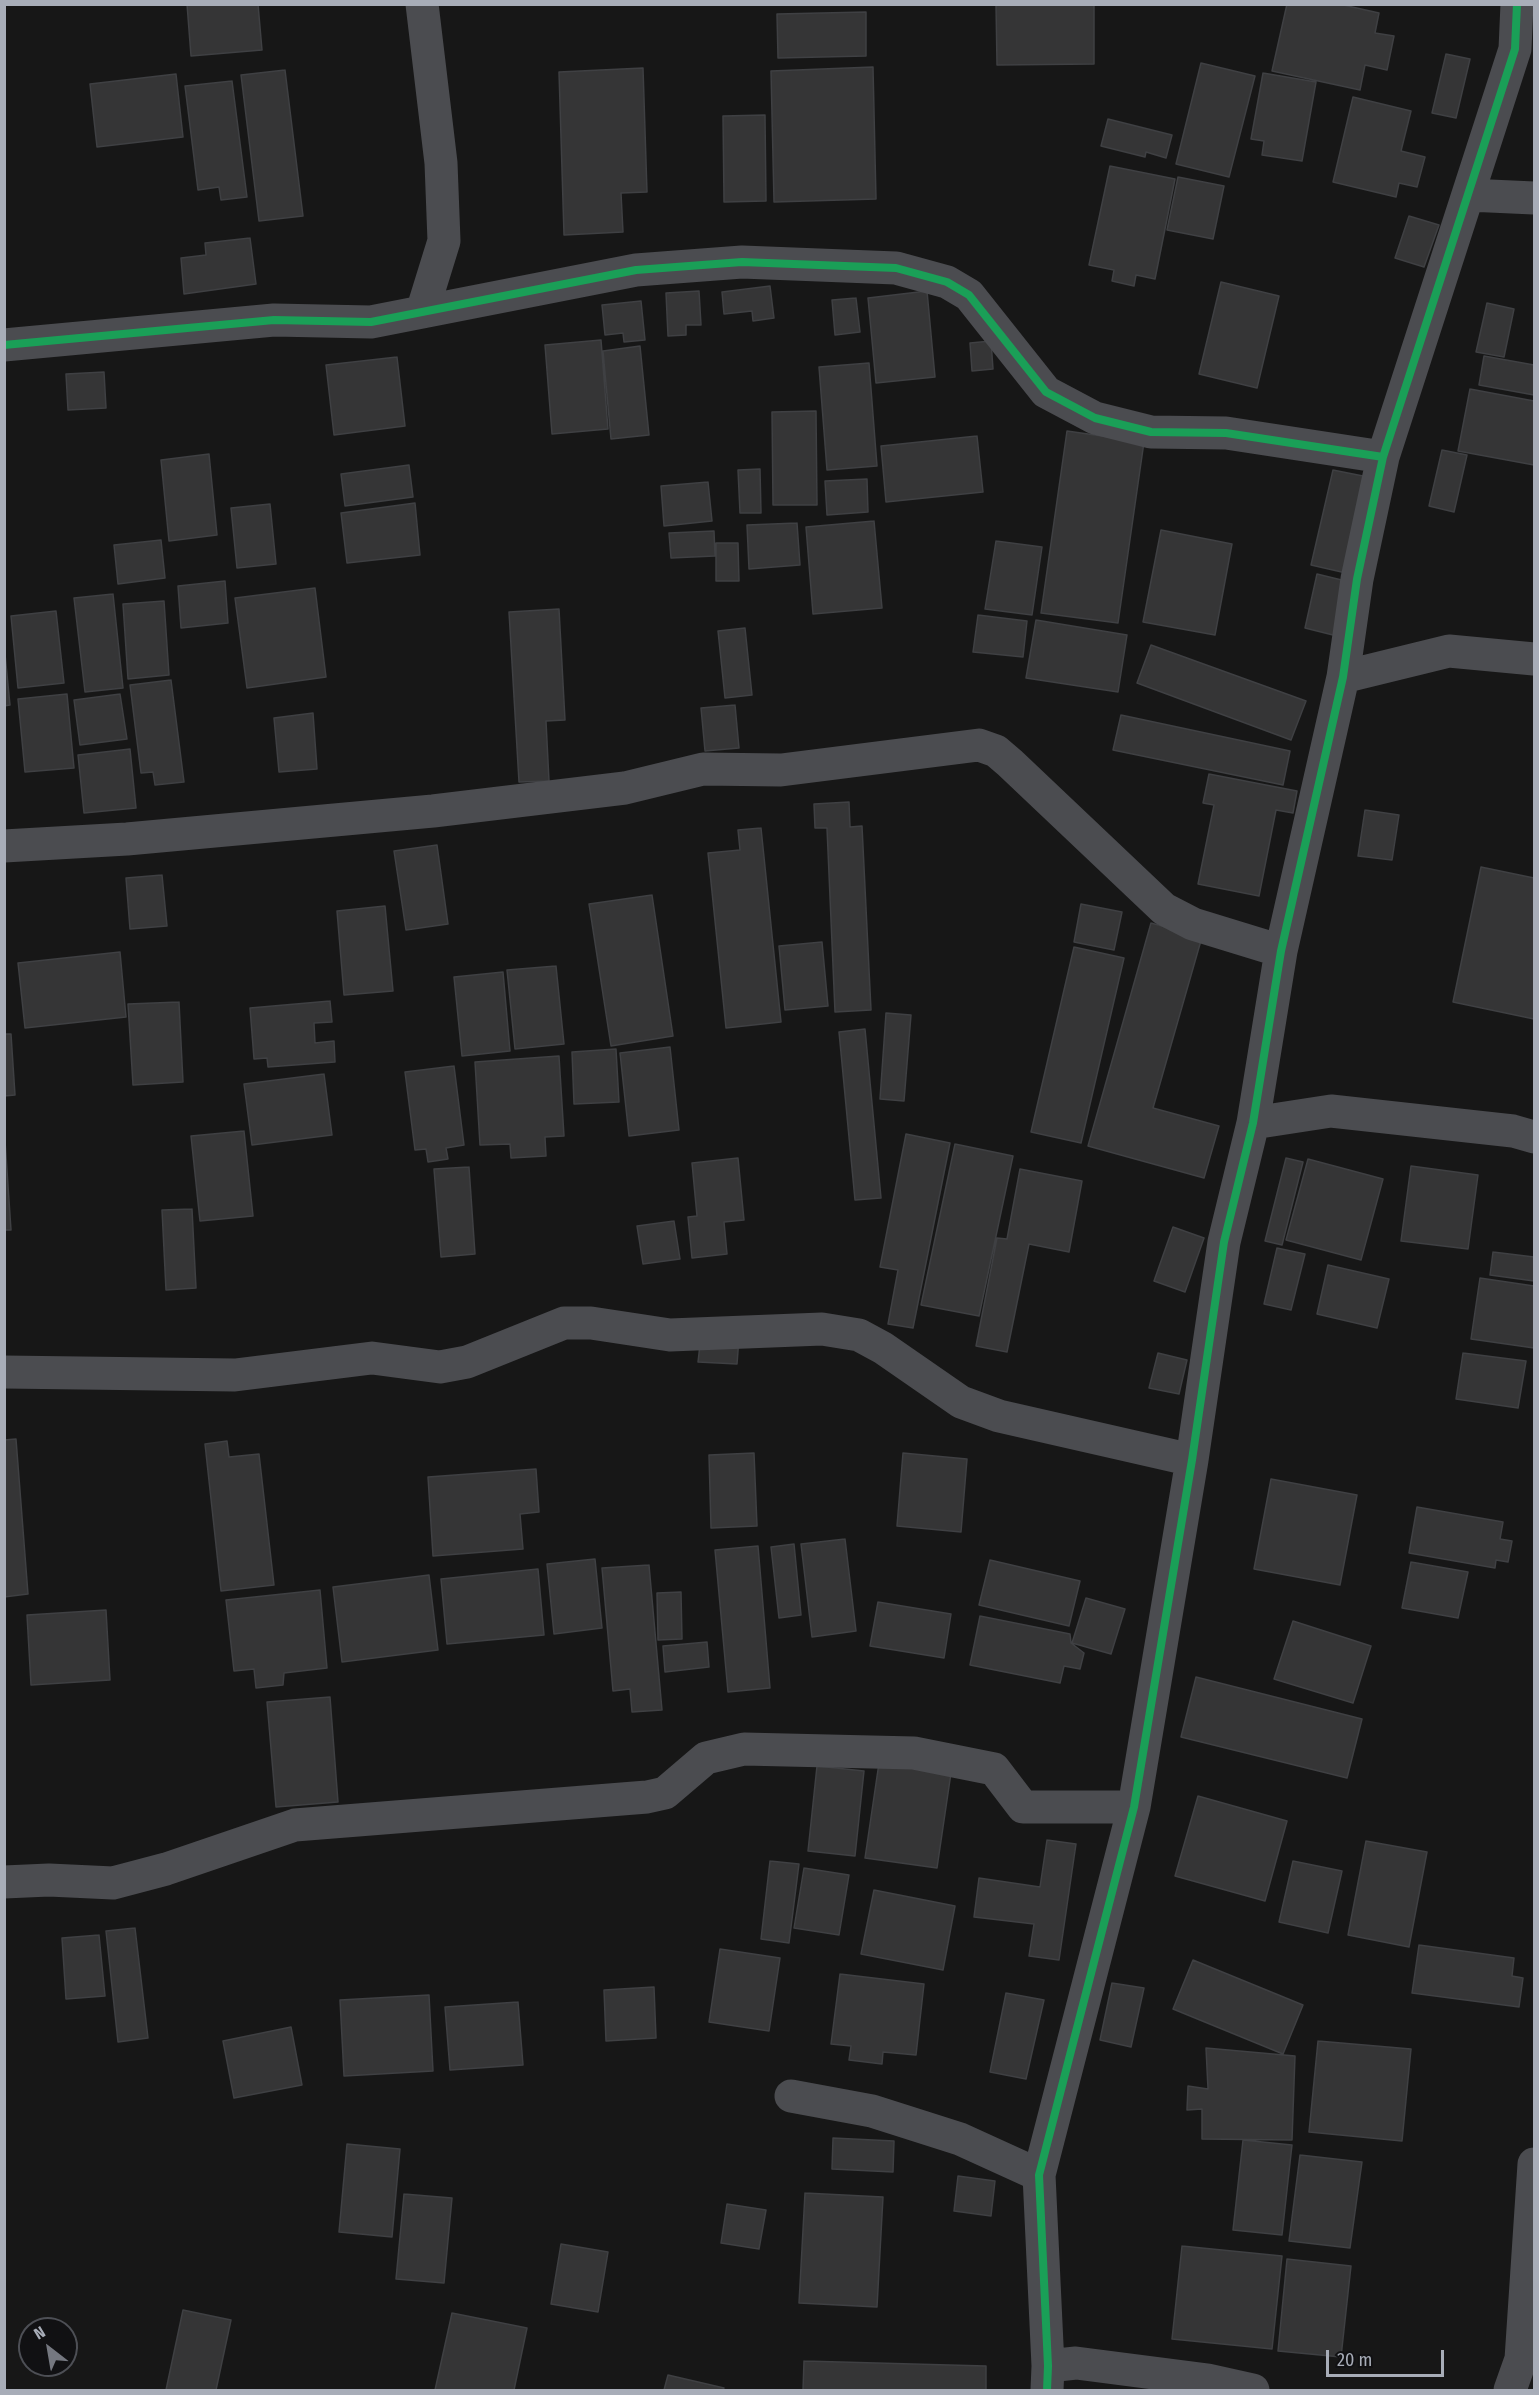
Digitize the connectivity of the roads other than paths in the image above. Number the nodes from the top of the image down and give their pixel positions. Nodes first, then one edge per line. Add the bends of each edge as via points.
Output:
1 (422, 4) edge
2 (1517, 4) edge
3 (1468, 195) junction
4 (1534, 198) edge
5 (422, 312) junction
6 (4, 345) edge
7 (1383, 457) junction
8 (1534, 659) edge
9 (1343, 677) junction
10 (4, 846) edge
11 (1281, 951) junction
12 (1253, 1122) junction
13 (1534, 1137) edge
14 (4, 1372) edge
15 (1192, 1460) junction
16 (1134, 1808) junction
17 (4, 1882) edge
18 (791, 2096) dead end
19 (1534, 2164) edge
20 (1039, 2175) junction
21 (1048, 2378) edge
22 (1253, 2391) edge
23 (1510, 2391) edge

1 - 5 street via 441,163 444,241
2 - 3 street via 1515,49
3 - 4 street
3 - 7 street
5 - 6 street via 371,322 274,320
5 - 7 street via 636,270 742,262 896,268 947,282 969,295 1046,392 1095,418 1151,432 1226,433
7 - 9 street via 1357,579
8 - 9 street via 1449,651
9 - 11 street
10 - 11 street via 127,839 433,811 625,788 703,769 781,770 979,745 996,751 1010,763 1164,909 1194,924
11 - 12 street
12 - 13 street via 1331,1111 1513,1131
12 - 15 street via 1224,1242
14 - 15 street via 235,1375 372,1358 440,1367 467,1362 564,1323 591,1323 670,1335 822,1329 859,1335 970,1406
15 - 16 street
16 - 17 street via 1023,1807 994,1769 914,1753 744,1749 706,1758 665,1793 647,1797 295,1825 113,1883
16 - 20 street
18 - 20 street via 872,2111 949,2136
19 - 23 street via 1521,2359
20 - 21 street
21 - 22 street via 1076,2363 1208,2380

